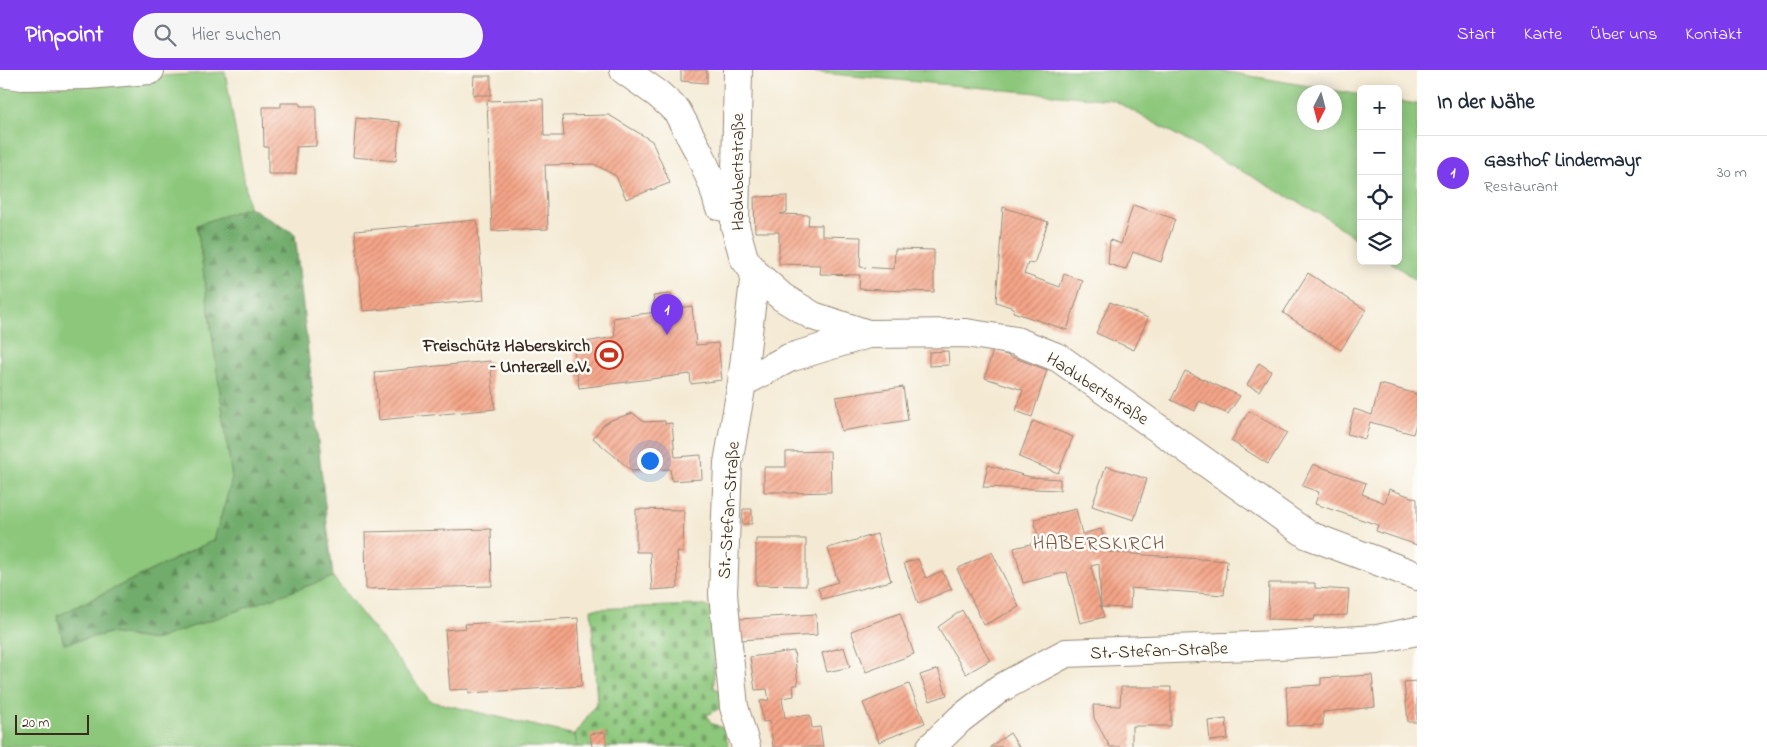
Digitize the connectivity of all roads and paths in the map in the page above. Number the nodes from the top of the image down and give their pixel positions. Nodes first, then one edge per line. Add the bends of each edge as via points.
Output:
1 (150, 70) edge
2 (624, 70) edge
3 (738, 70) edge
4 (0, 74) edge
5 (736, 210) junction
6 (755, 273) junction
7 (868, 334) junction
8 (742, 383) junction
9 (1417, 576) edge
10 (1417, 631) edge
11 (746, 747) edge
12 (931, 747) edge

1 - 4 street via 87,75
2 - 5 street via 677,111 700,154 719,206
3 - 5 street, Hadubertstraße
5 - 6 street, Hadubertstraße via 738,241 744,258
6 - 7 street, Hadubertstraße via 782,298 813,316
6 - 8 street, St.-Stefan-Straße
7 - 8 street via 789,358
7 - 9 street, Hadubertstraße via 966,333 1016,341 1059,358 1308,535
8 - 11 street, St.-Stefan-Straße via 728,463 723,594 734,707
10 - 12 street, St.-Stefan-Straße via 1377,639 1066,653 998,688

